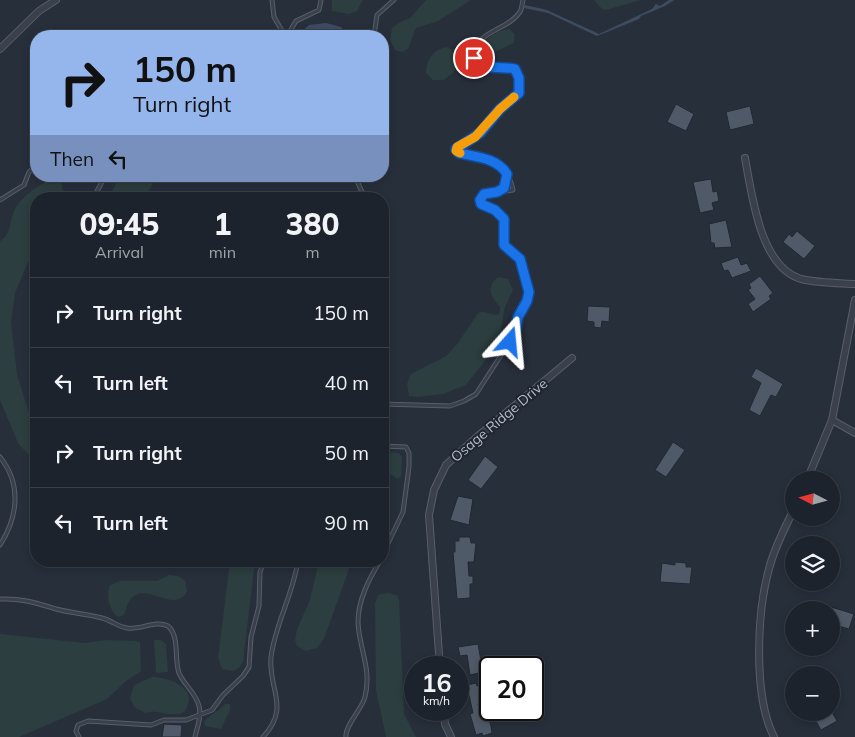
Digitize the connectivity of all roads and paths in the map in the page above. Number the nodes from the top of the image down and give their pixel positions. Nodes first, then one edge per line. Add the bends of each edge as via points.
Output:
1 (56, 0) edge
2 (272, 0) edge
3 (321, 0) edge
4 (394, 0) edge
5 (523, 0) edge
6 (282, 30) edge
7 (290, 30) edge
8 (375, 30) edge
9 (0, 49) edge
10 (745, 158) dead end
11 (30, 171) edge
12 (507, 174) junction
13 (497, 192) junction
14 (0, 200) edge
15 (855, 284) edge
16 (855, 291) edge
17 (855, 300) edge
18 (572, 358) dead end
19 (389, 404) edge
20 (832, 420) junction
21 (855, 433) edge
22 (389, 446) edge
23 (0, 457) edge
24 (811, 471) edge
25 (787, 526) edge
26 (389, 541) edge
27 (0, 546) edge
28 (262, 567) edge
29 (297, 567) edge
30 (377, 567) edge
31 (0, 599) edge
32 (439, 656) edge
33 (200, 716) junction
34 (445, 721) edge
35 (79, 737) edge
36 (195, 737) edge
37 (263, 737) edge
38 (346, 737) edge
39 (451, 737) edge
40 (774, 737) edge

1 - 9 street via 39,11
2 - 6 lane via 276,22
3 - 7 lane via 319,10 296,21
4 - 8 lane via 377,15
5 - 12 lane via 520,11 481,39 474,55 480,64 515,69 519,93 480,133 456,149 459,153 495,162
10 - 15 street via 764,238 776,262 791,275 801,278
11 - 14 lane via 24,185
12 - 13 lane via 506,184
12 - 13 lane via 513,190
13 - 19 lane via 481,196 480,203 504,219 504,245 520,259 529,292 510,342 476,394 464,401 445,406
15 - 16 street
17 - 20 street
18 - 32 street, Osage Ridge Drive via 446,465 434,490 429,515
20 - 21 street
20 - 24 street
22 - 26 lane via 406,447 409,459 403,512
23 - 27 lane via 12,476 15,510
25 - 40 street via 769,566 759,624 762,698
28 - 33 lane via 249,667 212,710
29 - 37 lane via 272,654 278,708 273,724
30 - 38 lane via 370,579 358,623 368,679 363,705 346,731
31 - 33 lane via 32,601 101,618 124,628 168,626 175,636 178,671 197,699
33 - 35 lane via 164,720 151,725 88,722 78,725
33 - 36 lane
34 - 39 street

